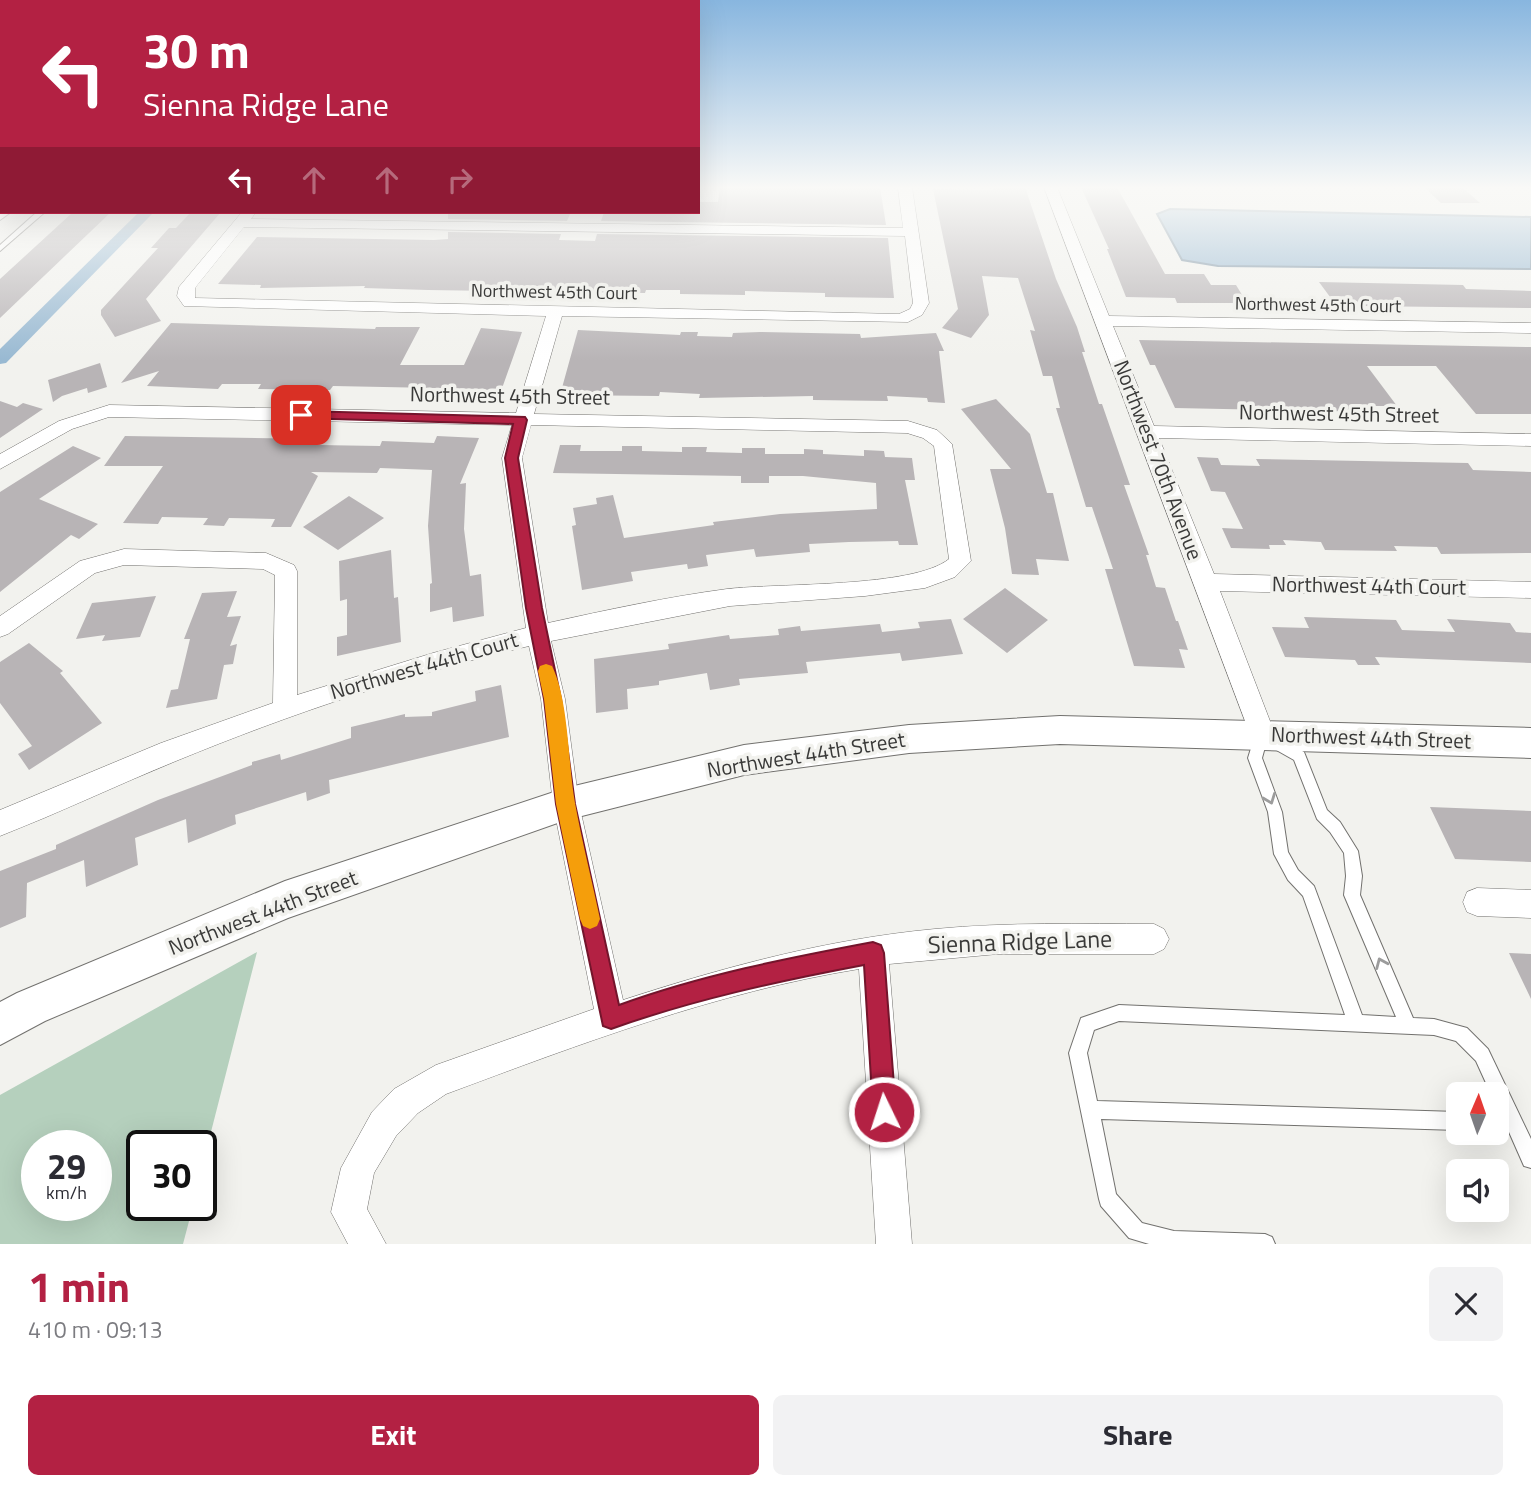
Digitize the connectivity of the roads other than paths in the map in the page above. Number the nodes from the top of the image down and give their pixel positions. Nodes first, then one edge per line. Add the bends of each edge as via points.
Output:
1 (222, 245) edge
2 (914, 245) edge
3 (1074, 245) edge
4 (555, 311) junction
5 (1105, 321) junction
6 (1531, 328) edge
7 (521, 420) junction
8 (1147, 432) junction
9 (1531, 440) edge
10 (0, 463) edge
11 (951, 571) joint
12 (1206, 582) junction
13 (1531, 590) edge
14 (0, 628) edge
15 (538, 634) junction
16 (285, 708) junction
17 (1262, 734) junction
18 (1531, 743) edge
19 (566, 804) junction
20 (0, 823) edge
21 (1477, 902) dead end
22 (1531, 904) edge
23 (1154, 939) dead end
24 (873, 953) junction
25 (611, 1018) junction
26 (0, 1024) edge
27 (1357, 1024) junction
28 (1408, 1026) junction
29 (1491, 1082) edge
30 (1089, 1110) junction
31 (1446, 1121) edge
32 (1509, 1128) edge
33 (1531, 1159) edge
34 (358, 1168) joint
35 (368, 1244) edge
36 (894, 1244) edge
37 (1265, 1244) edge

1 - 4 street, Northwest 45th Court via 187,287 185,296 190,303
2 - 4 street, Northwest 45th Court via 921,303 916,312 902,319
3 - 5 street, Northwest 70th Avenue
4 - 7 street
5 - 6 street, Northwest 45th Court
5 - 8 street, Northwest 70th Avenue
7 - 10 street, Northwest 45th Street via 109,411 55,429
7 - 11 street, Northwest 45th Street via 908,427 930,434 943,444 950,484 960,561
7 - 15 street via 512,458
8 - 9 street, Northwest 45th Street
8 - 12 street, Northwest 70th Avenue
11 - 15 street, Northwest 44th Court via 920,581 703,601
12 - 13 street, Northwest 44th Court
12 - 17 street, Northwest 70th Avenue
14 - 16 street via 88,567 124,557 266,561 286,571
15 - 16 street, Northwest 44th Court
15 - 19 street
16 - 20 street, Northwest 44th Court
17 - 18 street, Northwest 44th Street
17 - 19 street, Northwest 44th Street via 1060,730 909,739 744,760
17 -> 27 lane via 1255,758 1275,812 1281,854 1309,891
28 -> 17 lane via 1352,895 1351,851 1322,814 1299,756
19 - 25 street
19 - 26 street, Northwest 44th Street via 274,904
21 - 22 street
23 - 24 street, Sienna Ridge Lane via 973,939
24 - 25 street, Sienna Ridge Lane via 801,966
24 - 36 street
25 - 34 street, Sienna Ridge Lane via 436,1082 406,1101 384,1124
27 - 28 lane
27 - 30 lane via 1119,1013 1087,1024 1078,1053
28 - 29 lane via 1461,1034 1482,1055
30 - 31 lane
30 - 37 lane via 1108,1199 1136,1231 1174,1241
32 - 33 lane
34 - 35 street via 349,1212

